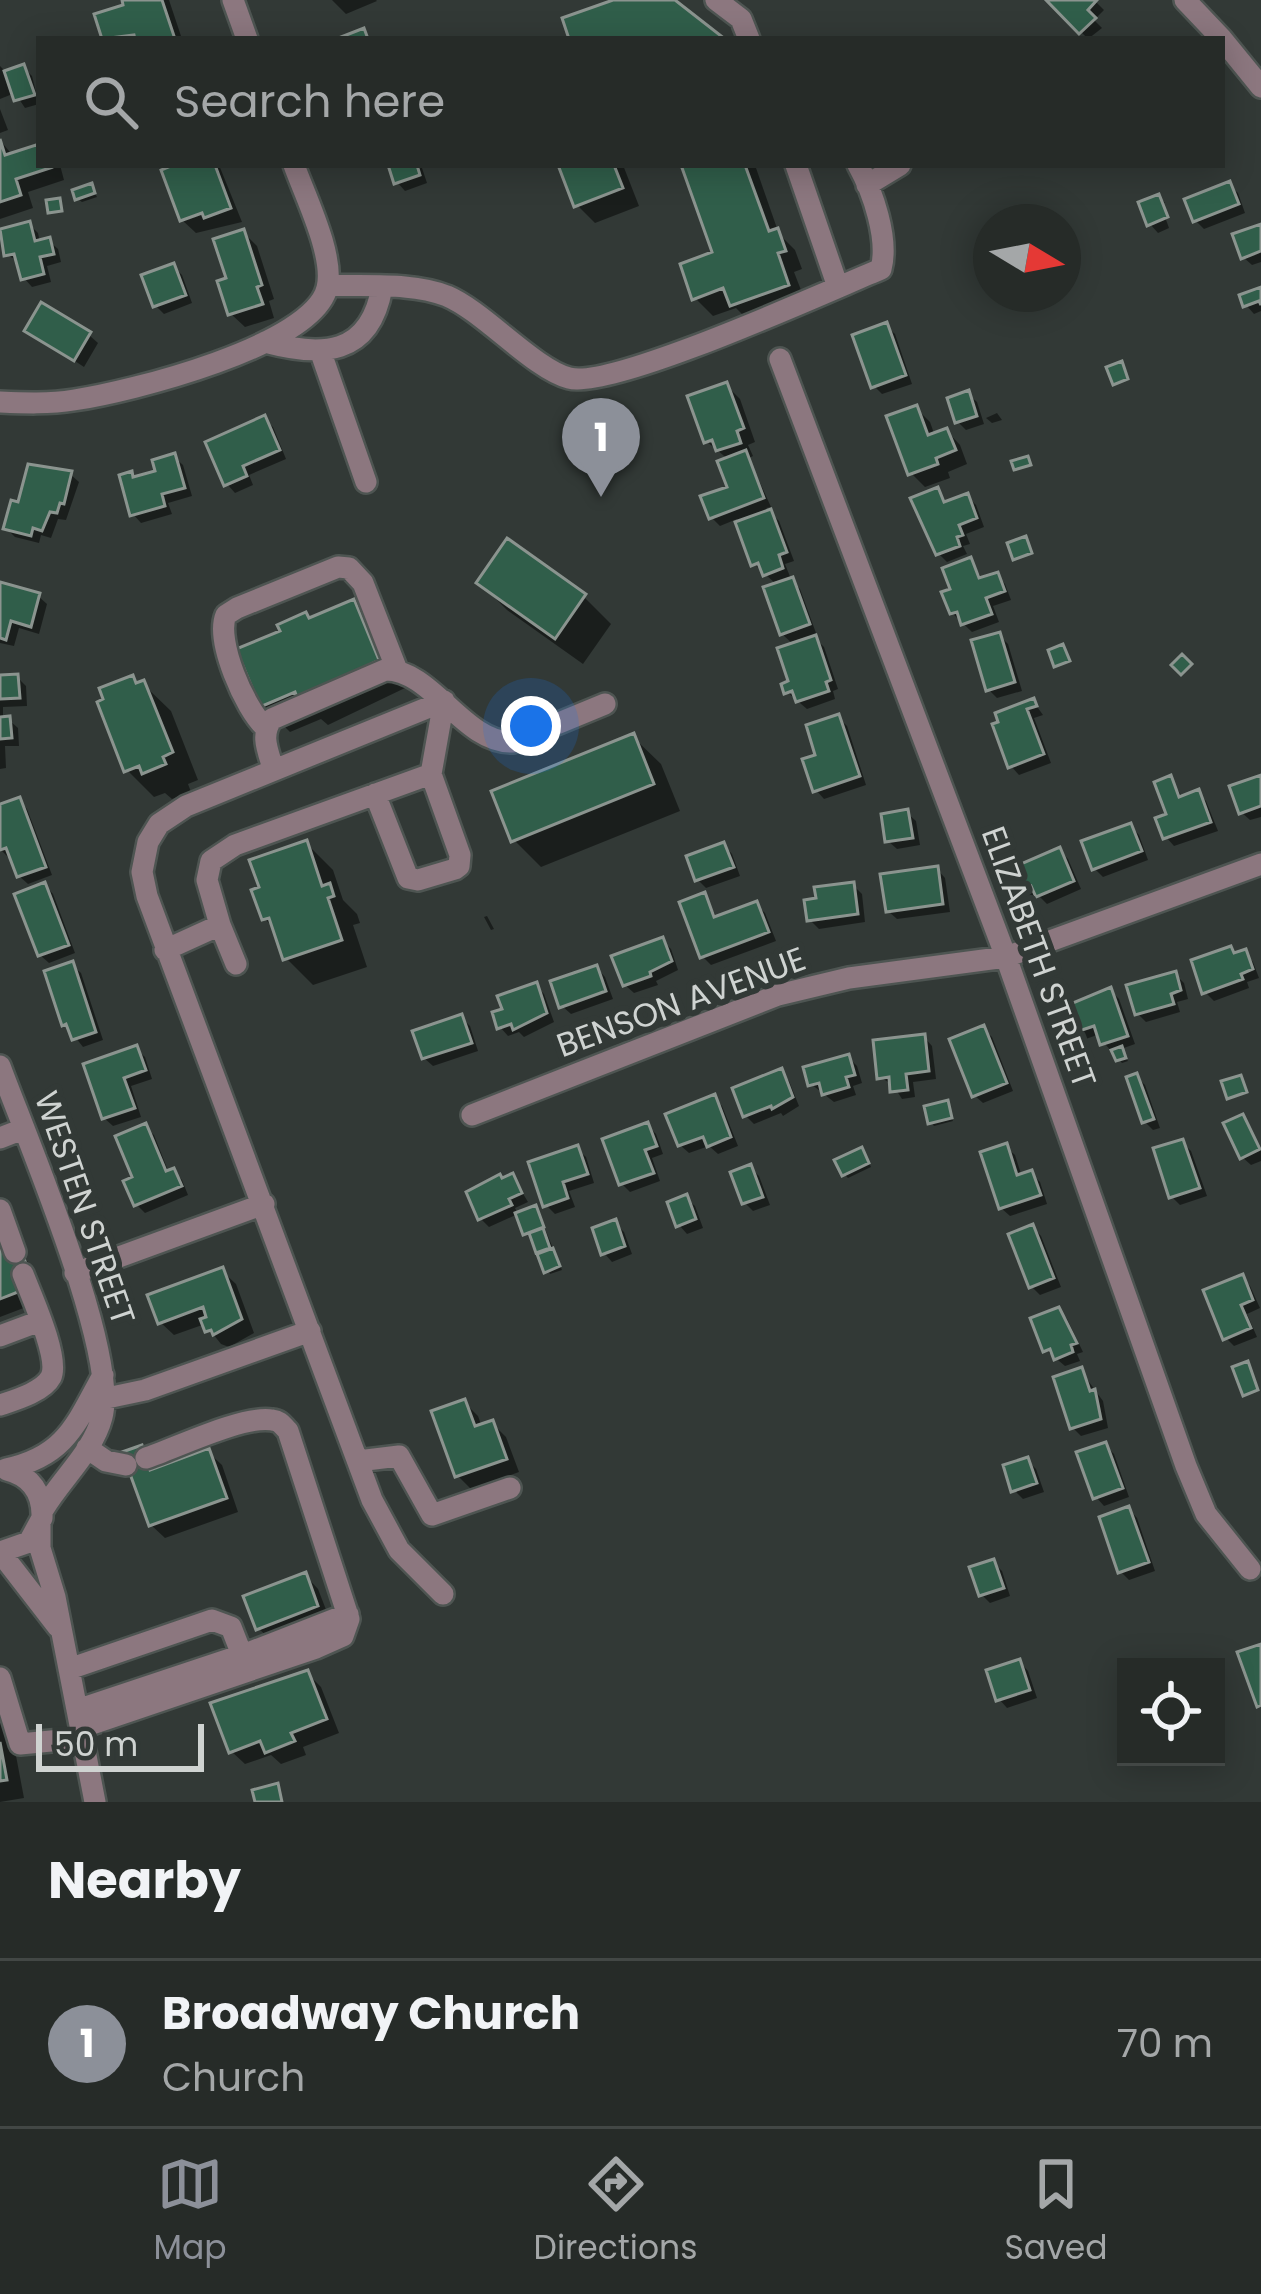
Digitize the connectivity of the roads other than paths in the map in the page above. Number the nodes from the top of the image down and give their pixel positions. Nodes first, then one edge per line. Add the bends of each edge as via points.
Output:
1 (233, 0) edge
2 (1184, 0) edge
3 (726, 3) edge
4 (246, 36) edge
5 (748, 36) edge
6 (1219, 36) edge
7 (1225, 43) edge
8 (1261, 87) edge
9 (294, 168) edge
10 (797, 168) edge
11 (863, 175) edge
12 (328, 285) junction
13 (838, 287) junction
14 (390, 288) junction
15 (265, 342) junction
16 (321, 353) junction
17 (780, 359) dead end
18 (0, 402) edge
19 (366, 482) dead end
20 (397, 670) junction
21 (444, 701) junction
22 (605, 704) dead end
23 (265, 727) junction
24 (273, 768) junction
25 (431, 774) junction
26 (375, 794) junction
27 (1261, 864) edge
28 (220, 926) junction
29 (164, 950) junction
30 (1006, 957) junction
31 (236, 964) dead end
32 (3, 1081) edge
33 (472, 1114) dead end
34 (23, 1129) junction
35 (0, 1138) edge
36 (264, 1204) junction
37 (0, 1210) edge
38 (75, 1273) junction
39 (40, 1321) junction
40 (310, 1331) junction
41 (0, 1336) edge
42 (103, 1374) junction
43 (106, 1398) junction
44 (0, 1405) edge
45 (87, 1448) junction
46 (358, 1462) junction
47 (3, 1470) edge
48 (510, 1488) dead end
49 (42, 1518) junction
50 (0, 1552) edge
51 (1250, 1569) dead end
52 (443, 1594) dead end
53 (348, 1614) junction
54 (62, 1632) junction
55 (242, 1655) junction
56 (69, 1669) junction
57 (0, 1678) edge
58 (80, 1725) junction
59 (94, 1802) edge

1 - 4 street
2 - 6 street
3 - 5 street
7 - 8 street
9 - 12 street
10 - 13 street
11 - 13 street via 884,263
12 - 14 street
12 - 15 street via 307,320
13 - 14 street via 692,347 572,380 448,297
14 - 16 street via 368,326
15 - 16 street
15 - 18 street via 147,385 72,400
16 - 19 street
17 - 30 street, ELIZABETH STREET
20 - 21 street
20 - 23 street
20 - 23 street via 363,583 349,568 237,608 226,615 223,641
21 - 22 street via 499,743
21 - 24 street
21 - 25 street
23 - 24 street
24 - 29 street via 186,806 153,832 142,872
25 - 26 street
25 - 26 street via 460,855 455,868 408,878
26 - 28 street via 221,852 206,870
27 - 30 street, BENSON AVENUE
28 - 29 street
28 - 31 street
29 - 36 street
30 - 33 street, BENSON AVENUE via 778,995
30 - 51 street, ELIZABETH STREET via 1186,1466 1206,1514
32 - 34 street, WESTEN STREET
34 - 35 street
34 - 38 street, WESTEN STREET
36 - 38 street
36 - 40 street
37 - 39 street
38 - 42 street, WESTEN STREET
39 - 41 street
39 - 44 street via 53,1372 47,1383
40 - 43 street
40 - 46 street
42 - 43 street, WESTEN STREET
42 - 47 street, WESTEN STREET via 68,1437 29,1465
43 - 45 street, WESTEN STREET
45 - 49 street, WESTEN STREET
45 - 53 street via 106,1461 136,1462 242,1424 281,1424
46 - 48 street via 400,1456 432,1515
46 - 52 street via 399,1550
47 - 49 street via 36,1487
49 - 50 street via 20,1548
49 - 54 street via 40,1548
50 - 54 street
53 - 55 street
53 - 58 street via 343,1636 316,1648
54 - 56 street
55 - 56 street via 231,1627 212,1620
55 - 58 street
56 - 58 street
57 - 58 street via 20,1744
58 - 59 street

